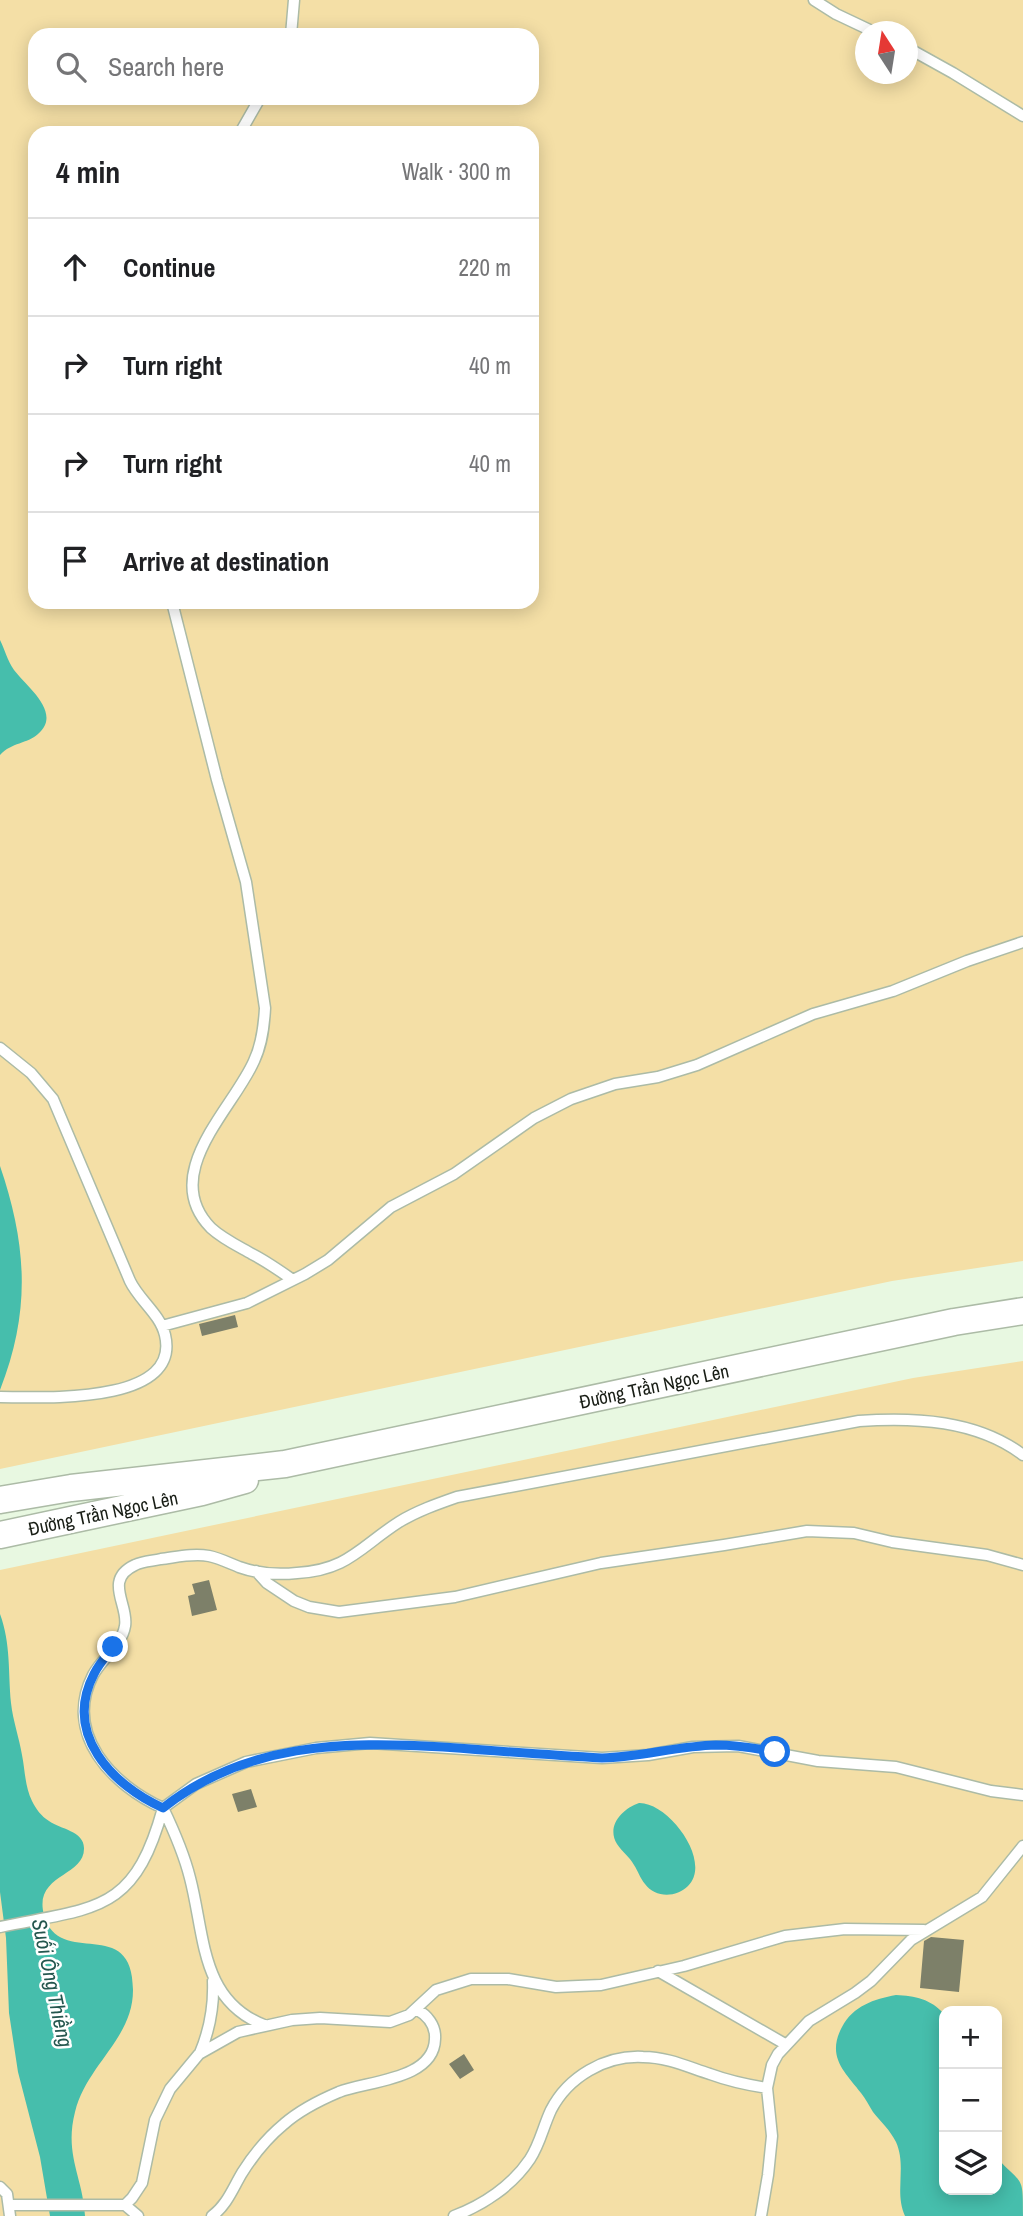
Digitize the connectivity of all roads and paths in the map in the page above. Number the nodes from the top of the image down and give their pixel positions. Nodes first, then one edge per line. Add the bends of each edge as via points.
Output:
1 (294, 0) edge
2 (814, 0) edge
3 (855, 23) edge
4 (292, 28) edge
5 (918, 54) edge
6 (256, 105) edge
7 (1023, 116) edge
8 (244, 126) edge
9 (174, 609) edge
10 (1023, 942) edge
11 (0, 1048) edge
12 (293, 1280) junction
13 (1023, 1311) edge
14 (162, 1325) junction
15 (4, 1397) edge
16 (1023, 1455) edge
17 (285, 1464) junction
18 (0, 1500) edge
19 (0, 1535) edge
20 (1023, 1565) edge
21 (256, 1571) junction
22 (1023, 1795) edge
23 (163, 1808) junction
24 (1023, 1846) edge
25 (0, 1927) edge
26 (925, 1930) junction
27 (658, 1971) junction
28 (214, 1981) junction
29 (416, 2009) junction
30 (265, 2025) junction
31 (785, 2044) junction
32 (199, 2054) junction
33 (767, 2088) junction
34 (0, 2187) edge
35 (125, 2205) junction
36 (10, 2211) edge
37 (138, 2216) edge
38 (212, 2216) edge
39 (454, 2216) edge
40 (761, 2216) edge

1 - 4 lane
2 - 3 lane
5 - 7 lane
6 - 8 lane
9 - 12 lane via 246,882 265,1008 255,1059 198,1157 194,1194 199,1212 215,1231
10 - 12 lane via 893,991 813,1014 697,1065 571,1099 534,1118 454,1174 400,1202 328,1260
11 - 14 lane via 31,1073 52,1099 135,1292
12 - 14 lane via 247,1303
13 - 17 street, Đường Trần Ngọc Lên
14 - 15 lane via 164,1357 156,1370 139,1382 91,1394
16 - 21 lane via 985,1434 939,1423 859,1422 457,1497 416,1513 340,1563 293,1574
17 - 18 street, Đường Trần Ngọc Lên
17 - 19 street, Đường Trần Ngọc Lên via 202,1492
20 - 21 lane via 855,1533 807,1531 601,1563 455,1597 339,1612 294,1601
21 - 23 lane via 209,1556 186,1555 138,1564 120,1582 125,1626 88,1688 86,1727 96,1751 118,1780
22 - 23 lane via 897,1767 818,1761 738,1746 694,1746 602,1758 370,1743 316,1748 239,1765 196,1784
23 - 25 lane via 142,1867 123,1889 89,1909
23 - 28 lane via 187,1868
24 - 26 lane via 982,1897
26 - 27 lane via 816,1931
26 - 31 lane via 871,1981 809,2021
27 - 29 lane via 580,1987 471,1979 436,1990
27 - 31 lane
28 - 30 lane via 244,2015
28 - 32 lane via 210,2025
29 - 30 lane via 390,2022 320,2018
29 - 38 lane via 431,2022 435,2037 425,2061 406,2074 323,2099 285,2122 254,2154 224,2205
30 - 32 lane via 224,2038
31 - 33 lane via 772,2065
32 - 35 lane via 162,2101 142,2183
33 - 39 lane via 656,2057 608,2062 580,2076 560,2095 536,2149 515,2177 483,2203
33 - 40 lane via 772,2136
34 - 36 lane via 7,2194
35 - 36 lane via 43,2205
35 - 37 lane

